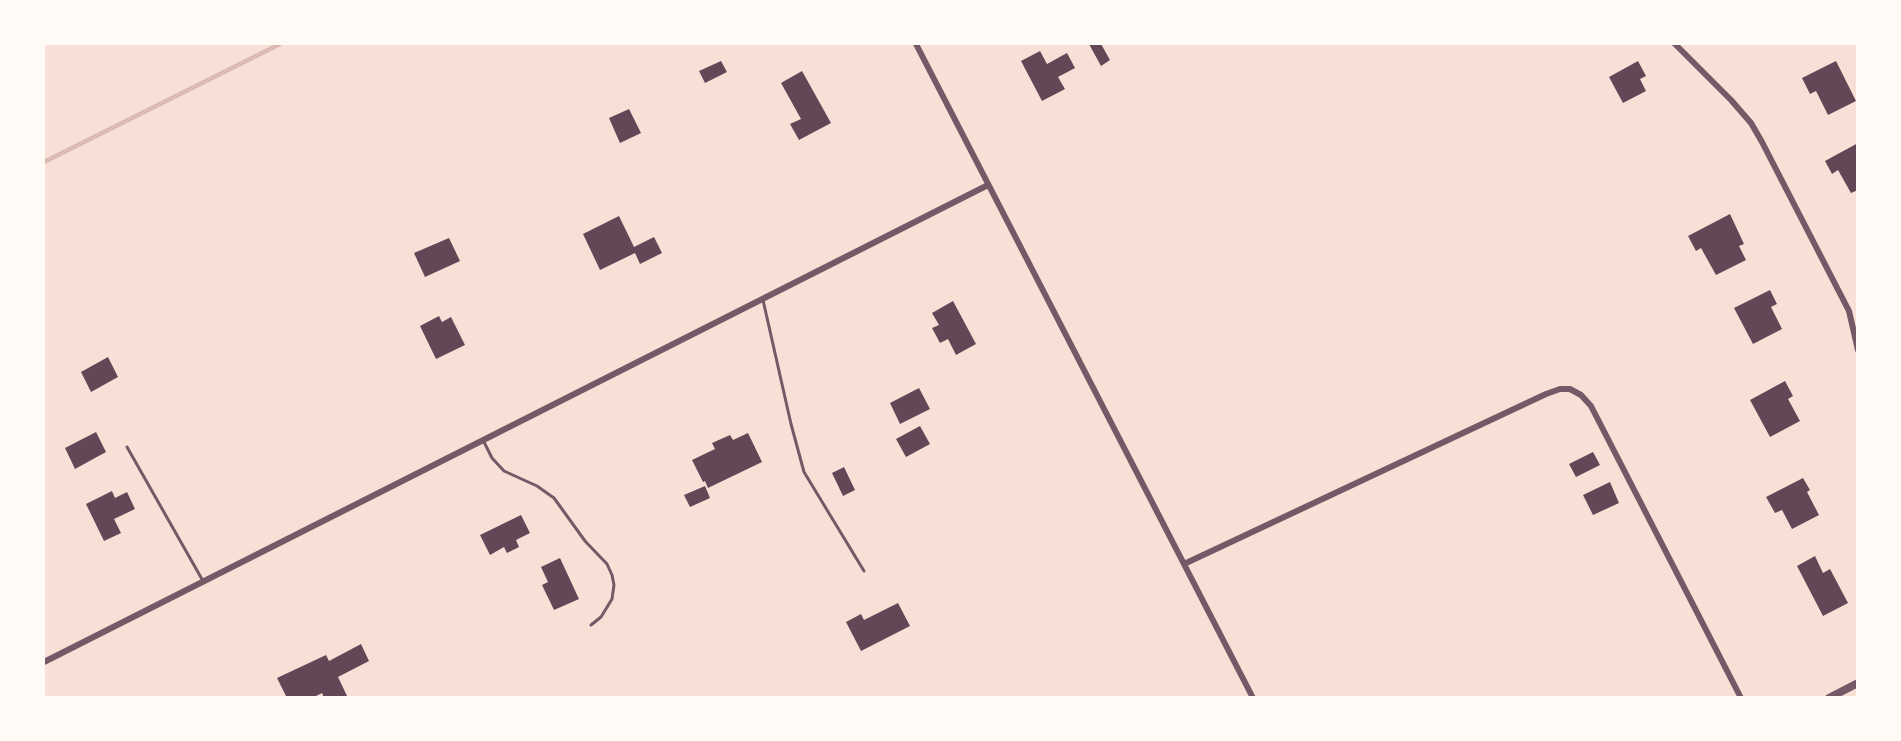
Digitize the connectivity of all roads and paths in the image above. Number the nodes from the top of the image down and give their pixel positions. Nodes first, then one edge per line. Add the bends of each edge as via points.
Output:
1 (916, 44) edge
2 (1675, 44) edge
3 (988, 184) junction
4 (763, 298) junction
5 (1857, 350) edge
6 (483, 440) junction
7 (127, 447) dead end
8 (1184, 564) junction
9 (864, 571) dead end
10 (203, 581) junction
11 (591, 625) dead end
12 (44, 662) edge
13 (1857, 683) edge
14 (1253, 698) edge
15 (1741, 698) edge
16 (1829, 698) edge

1 - 3 street
2 - 5 street via 1751,123 1850,311
3 - 4 street
3 - 8 street
4 - 6 street
4 - 9 lane via 804,472
6 - 10 street
6 - 11 lane via 504,471 554,498 607,564 614,585 612,599
7 - 10 lane
8 - 14 street
8 - 15 street via 1546,394 1570,389 1591,406
10 - 12 street
13 - 16 street

